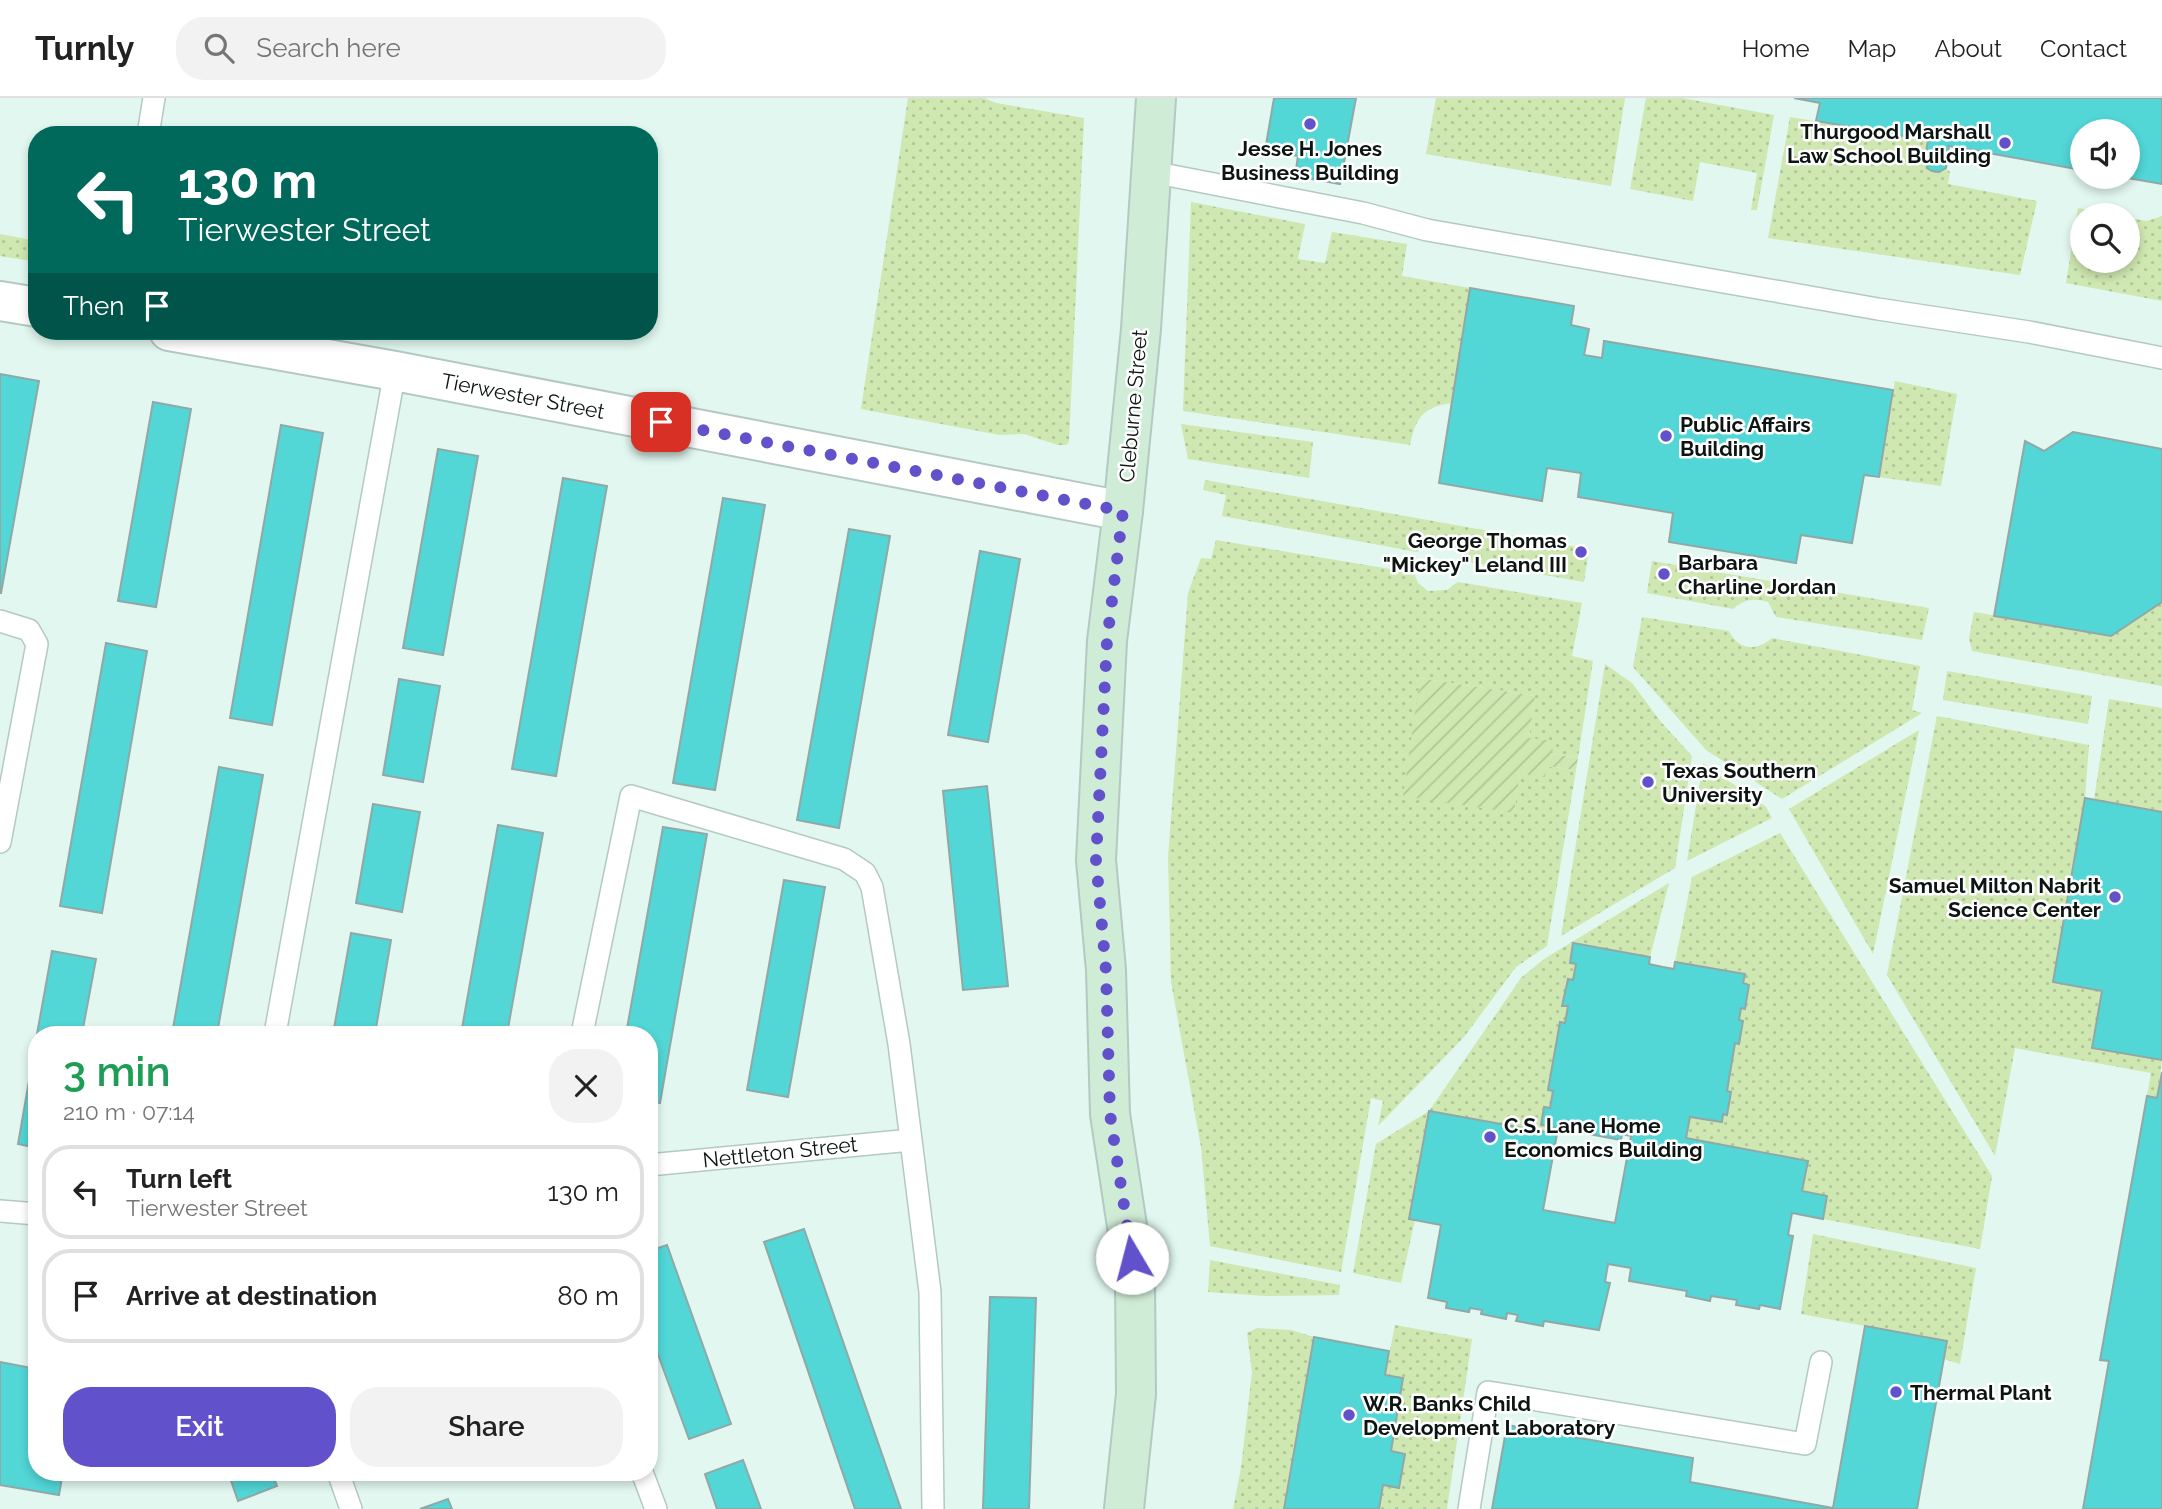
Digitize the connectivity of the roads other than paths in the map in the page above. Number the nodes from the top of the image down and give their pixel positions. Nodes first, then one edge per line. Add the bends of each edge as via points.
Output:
1 (154, 98) edge
2 (1156, 98) edge
3 (149, 126) edge
4 (1152, 172) junction
5 (0, 301) edge
6 (28, 306) edge
7 (220, 340) edge
8 (2162, 358) edge
9 (395, 371) junction
10 (1123, 511) junction
11 (0, 621) edge
12 (0, 842) edge
13 (276, 1026) edge
14 (584, 1026) edge
15 (911, 1139) junction
16 (658, 1164) edge
17 (0, 1211) edge
18 (28, 1213) edge
19 (1821, 1362) dead end
20 (341, 1481) edge
21 (645, 1481) edge
22 (351, 1509) edge
23 (656, 1509) edge
24 (933, 1509) edge
25 (1124, 1509) edge
26 (1469, 1509) edge

1 - 3 lane
2 - 4 main road, Cleburne Street
4 - 8 lane via 1427,229
4 - 10 main road, Cleburne Street
5 - 6 street
7 - 9 street, Tierwester Street
9 - 10 street, Tierwester Street
9 - 13 lane
10 - 25 main road, Cleburne Street via 1107,641 1096,860 1106,971 1110,1114 1135,1279 1136,1394
11 - 12 lane via 29,630 37,644
14 - 15 lane via 631,796 844,859 865,873 872,887
15 - 16 lane, Nettleton Street
15 - 24 lane via 930,1292
17 - 18 lane
19 - 26 lane via 1805,1444 1489,1392
20 - 22 lane
21 - 23 lane

